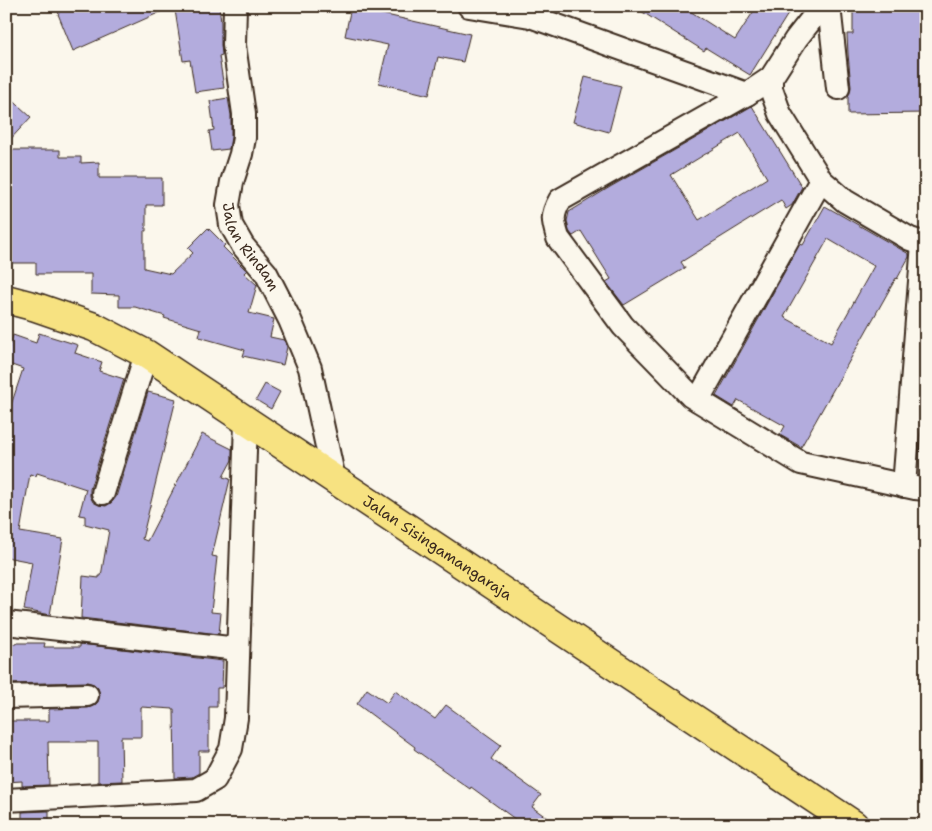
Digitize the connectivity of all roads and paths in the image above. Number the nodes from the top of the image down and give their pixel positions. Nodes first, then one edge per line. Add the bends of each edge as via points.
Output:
1 (235, 6) edge
2 (469, 6) edge
3 (822, 6) edge
4 (829, 6) edge
5 (771, 78) junction
6 (838, 88) dead end
7 (747, 94) junction
8 (821, 180) junction
9 (924, 244) edge
10 (6, 299) edge
11 (146, 354) junction
12 (698, 400) junction
13 (246, 421) junction
14 (334, 480) junction
15 (904, 486) junction
16 (926, 489) edge
17 (103, 493) dead end
18 (6, 623) edge
19 (238, 649) junction
20 (87, 695) dead end
21 (6, 697) edge
22 (6, 800) edge
23 (854, 825) edge

1 - 14 street, Jalan Rindam via 234,45 244,114 244,138 228,205 231,225 243,246 266,273 304,352
2 - 7 street via 530,16
3 - 5 street
4 - 6 street
5 - 7 street
5 - 8 street via 771,89 780,114
7 - 12 street via 560,200 554,211 553,223 558,238 623,326 690,396
8 - 9 street via 845,201
8 - 12 street
9 - 15 street
10 - 11 highway, Jalan Sisingamangaraja via 94,327
11 - 13 highway, Jalan Sisingamangaraja
11 - 17 street
12 - 15 street via 801,463
13 - 14 highway, Jalan Sisingamangaraja
13 - 19 street
14 - 23 highway, Jalan Sisingamangaraja
15 - 16 street
18 - 19 street
19 - 22 street via 236,718 231,749 215,779 196,790
20 - 21 street

